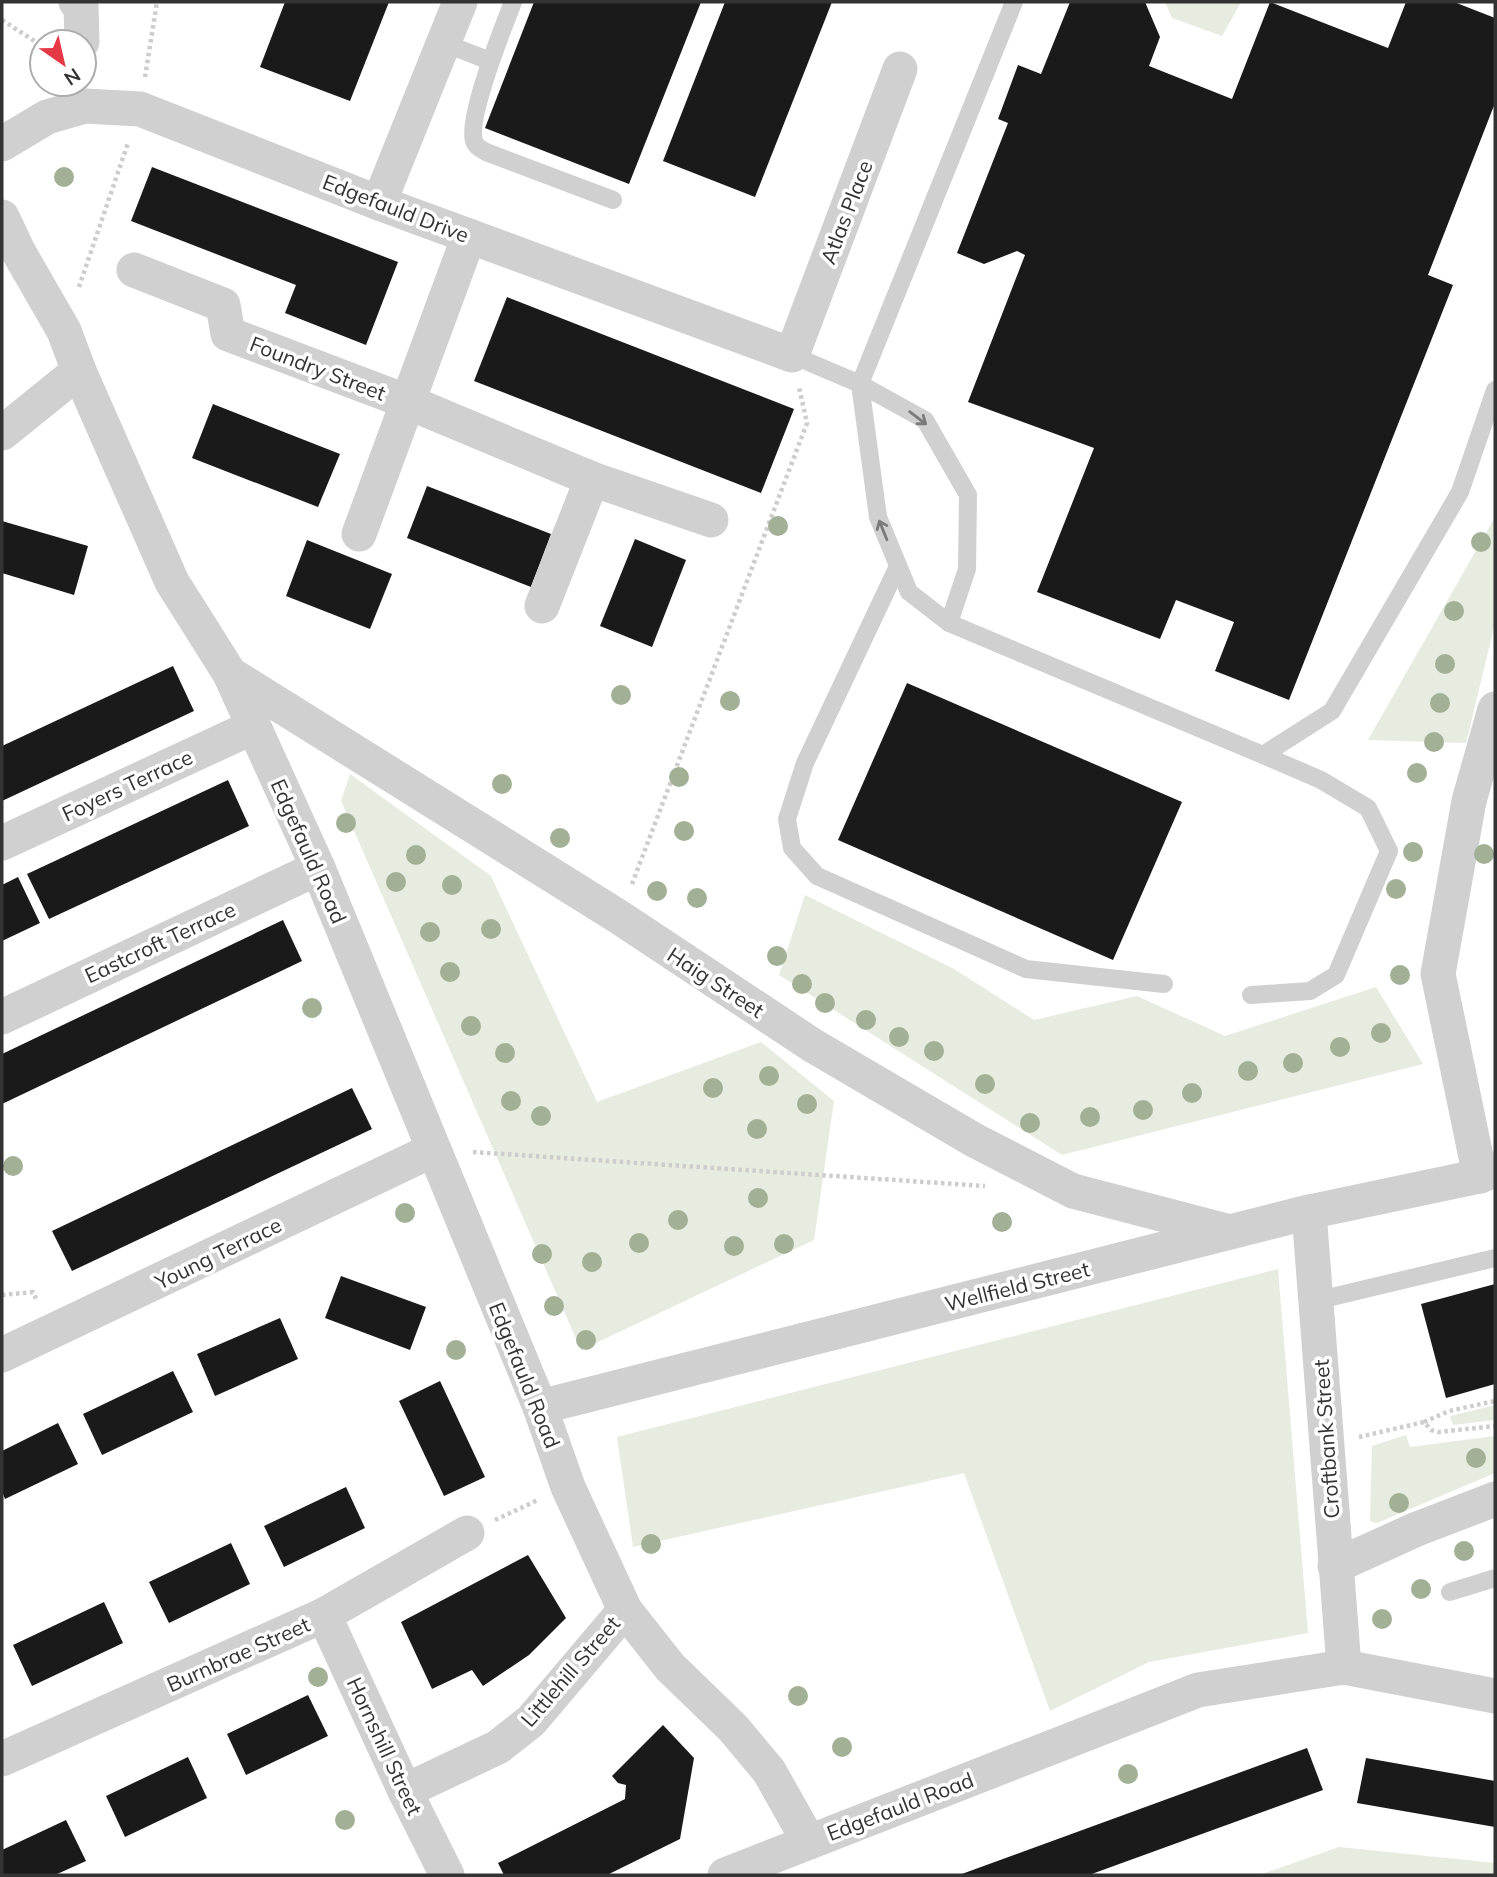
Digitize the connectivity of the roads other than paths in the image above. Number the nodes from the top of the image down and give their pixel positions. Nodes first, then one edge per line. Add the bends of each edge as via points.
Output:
1 (76, 2) edge
2 (460, 2) edge
3 (513, 2) edge
4 (1014, 2) edge
5 (82, 28) edge
6 (443, 43) junction
7 (490, 61) junction
8 (901, 69) dead end
9 (98, 97) edge
10 (77, 98) edge
11 (2, 144) edge
12 (612, 200) dead end
13 (379, 203) junction
14 (2, 217) edge
15 (470, 236) junction
16 (134, 270) dead end
17 (792, 355) junction
18 (79, 372) junction
19 (860, 384) junction
20 (1495, 390) edge
21 (408, 402) junction
22 (2, 433) edge
23 (592, 479) junction
24 (712, 520) dead end
25 (359, 534) dead end
26 (898, 566) junction
27 (542, 606) dead end
28 (949, 623) junction
29 (230, 674) junction
30 (1495, 709) edge
31 (253, 727) junction
32 (1264, 755) junction
33 (2, 843) edge
34 (318, 868) junction
35 (1164, 984) dead end
36 (1251, 996) dead end
37 (2, 1017) edge
38 (433, 1150) junction
39 (1488, 1173) edge
40 (1309, 1212) junction
41 (1230, 1232) junction
42 (1495, 1258) edge
43 (1315, 1301) junction
44 (2, 1355) edge
45 (540, 1407) junction
46 (1495, 1499) edge
47 (467, 1533) road end
48 (1335, 1566) junction
49 (1495, 1578) edge
50 (1450, 1592) dead end
51 (625, 1610) junction
52 (324, 1615) junction
53 (1344, 1667) junction
54 (1495, 1696) edge
55 (2, 1759) edge
56 (405, 1791) junction
57 (809, 1842) junction
58 (447, 1875) edge
59 (725, 1875) edge

1 - 5 street via 81,5
2 - 6 street
3 - 7 lane
4 - 19 lane
6 - 7 lane
6 - 13 street
7 - 12 lane via 476,113 476,146
8 - 17 street, Atlas Place
9 - 13 street, Edgefauld Drive
10 - 11 street, Edgefauld Drive
13 - 15 street, Edgefauld Drive
14 - 18 street, Edgefauld Road via 64,331
15 - 17 street, Edgefauld Drive
15 - 21 street, Foundry Street
16 - 21 street, Foundry Street via 223,304 228,334
17 - 19 lane
18 - 22 street
18 - 29 street, Edgefauld Road via 172,582
26 -> 19 lane via 878,517
19 -> 28 lane via 925,420 968,495 967,569
20 - 32 lane via 1460,492 1332,711
21 - 23 street, Foundry Street
21 - 25 street, Foundry Street
23 - 24 street, Foundry Street
23 - 27 street
26 - 28 lane via 909,592
26 - 35 lane via 805,763 787,819 792,848 817,876 1026,969
28 - 32 lane
29 - 31 street, Edgefauld Road
29 - 41 street, Haig Street via 619,917 812,1045 974,1140 1073,1191
30 - 39 street via 1469,801 1438,974
31 - 33 street, Foyers Terrace
31 - 34 street, Edgefauld Road
32 - 36 lane via 1321,780 1368,808 1389,851 1336,975 1310,991
34 - 37 street, Eastcroft Terrace
34 - 38 street, Edgefauld Road
38 - 44 street, Young Terrace
38 - 45 street, Edgefauld Road
39 - 40 street, Wellfield Street
40 - 41 street, Wellfield Street
40 - 43 street, Croftbank Street
41 - 45 street, Wellfield Street
42 - 43 lane
43 - 48 street, Croftbank Street
45 - 51 street, Edgefauld Road via 568,1487
46 - 48 street
47 - 52 street, Burnbrae Street
48 - 53 street, Croftbank Street
49 - 50 lane
51 - 56 street, Littlehill Street via 531,1721 498,1747
51 - 57 street, Edgefauld Road via 670,1667 733,1728 769,1772
52 - 55 street, Burnbrae Street
52 - 56 street, Hornshill Street
53 - 54 street, Edgefauld Road
53 - 57 street, Edgefauld Road via 1198,1690
56 - 58 street, Hornshill Street
57 - 59 street

